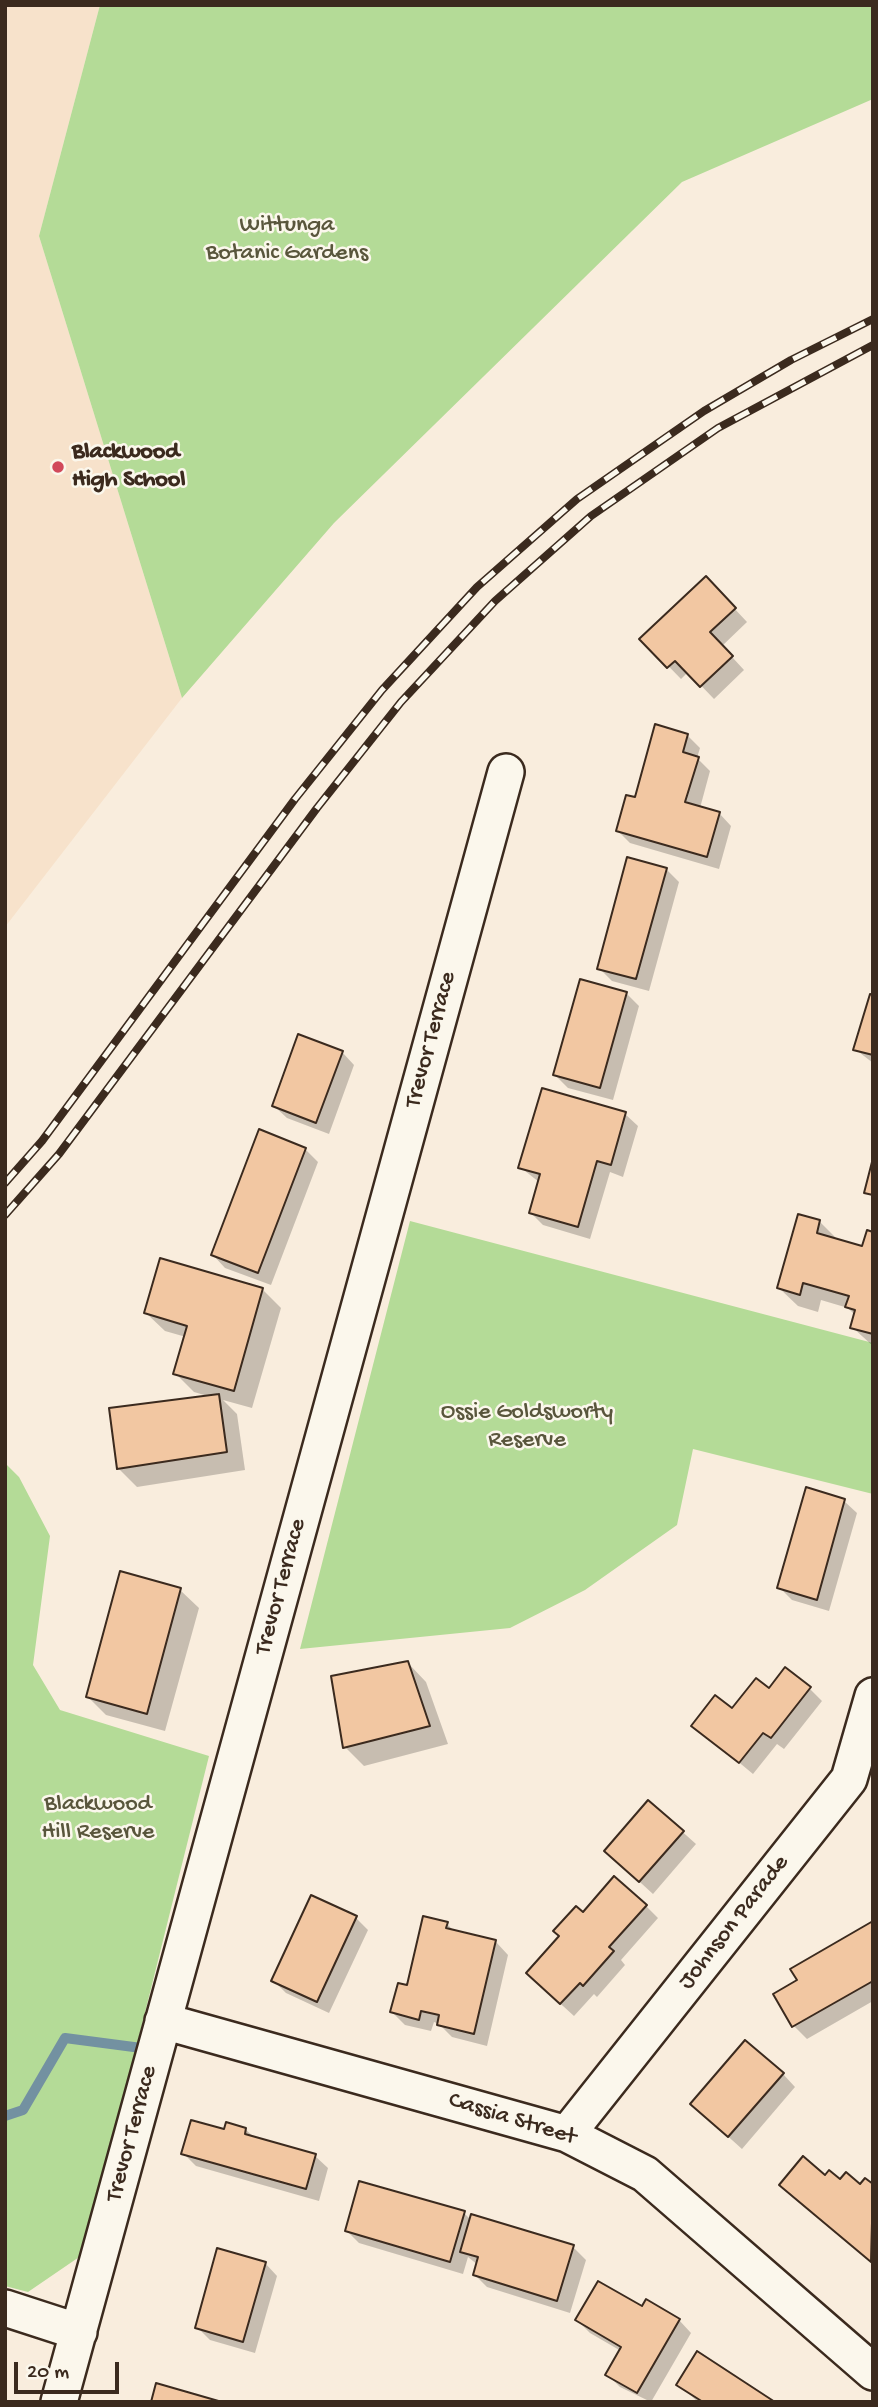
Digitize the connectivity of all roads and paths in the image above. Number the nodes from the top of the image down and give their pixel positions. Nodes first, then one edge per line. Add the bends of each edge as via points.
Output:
1 (506, 772) dead end
2 (873, 1696) edge
3 (861, 1789) edge
4 (163, 2021) junction
5 (567, 2134) junction
6 (5, 2308) edge
7 (79, 2332) junction
8 (873, 2372) edge
9 (60, 2402) edge

1 - 4 street, Trevor Terrace
2 - 3 street, Johnson Parade
3 - 5 street, Johnson Parade
4 - 5 street, Cassia Street
4 - 7 street, Trevor Terrace
5 - 8 street, Cassia Street via 645,2174
6 - 7 street
7 - 9 street, Trevor Terrace

